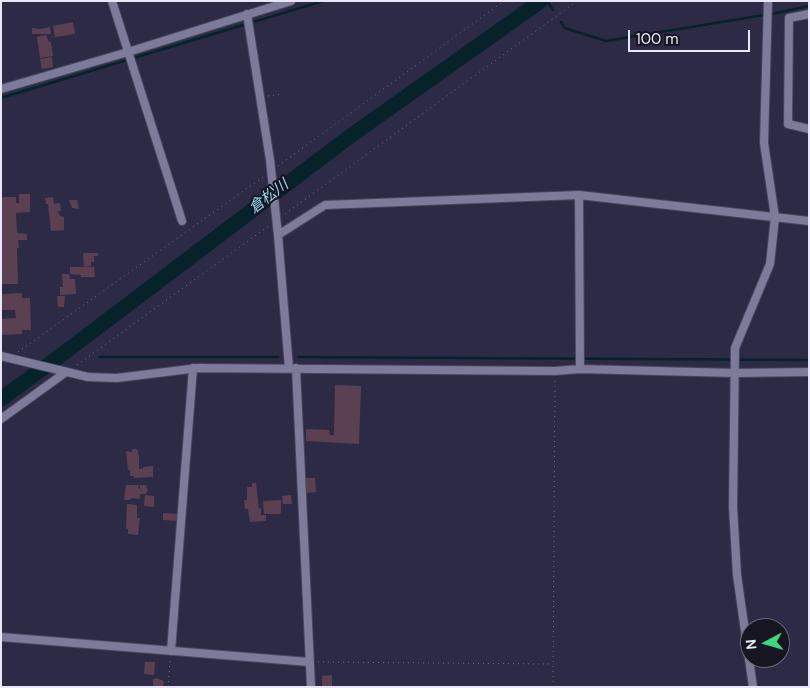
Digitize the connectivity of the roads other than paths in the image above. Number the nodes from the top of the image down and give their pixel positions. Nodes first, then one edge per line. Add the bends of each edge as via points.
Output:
1 (112, 1) edge
2 (290, 1) edge
3 (768, 1) edge
4 (809, 14) edge
5 (247, 17) junction
6 (128, 52) junction
7 (1, 89) edge
8 (809, 128) edge
9 (579, 195) junction
10 (775, 217) junction
11 (182, 221) dead end
12 (809, 221) edge
13 (278, 234) junction
14 (5, 357) edge
15 (580, 367) junction
16 (194, 368) junction
17 (292, 368) junction
18 (735, 369) junction
19 (66, 372) junction
20 (809, 372) edge
21 (1, 419) edge
22 (1, 637) edge
23 (171, 651) junction
24 (310, 662) junction
25 (311, 687) edge
26 (753, 687) edge

1 - 6 street
2 - 5 street
3 - 10 street via 764,143
4 - 8 street via 790,18 788,124
5 - 6 street
5 - 13 street via 270,160
6 - 7 street
6 - 11 street
9 - 10 street
9 - 13 street via 325,205
9 - 15 street
10 - 12 street
10 - 18 street via 770,264 735,348
13 - 17 street
14 - 19 street
15 - 17 street via 555,371
15 - 18 street
16 - 17 street
16 - 19 street via 117,378
16 - 23 street
17 - 24 street
18 - 20 street
18 - 26 street via 733,507 737,575
19 - 21 street
22 - 23 street
23 - 24 street
24 - 25 street

